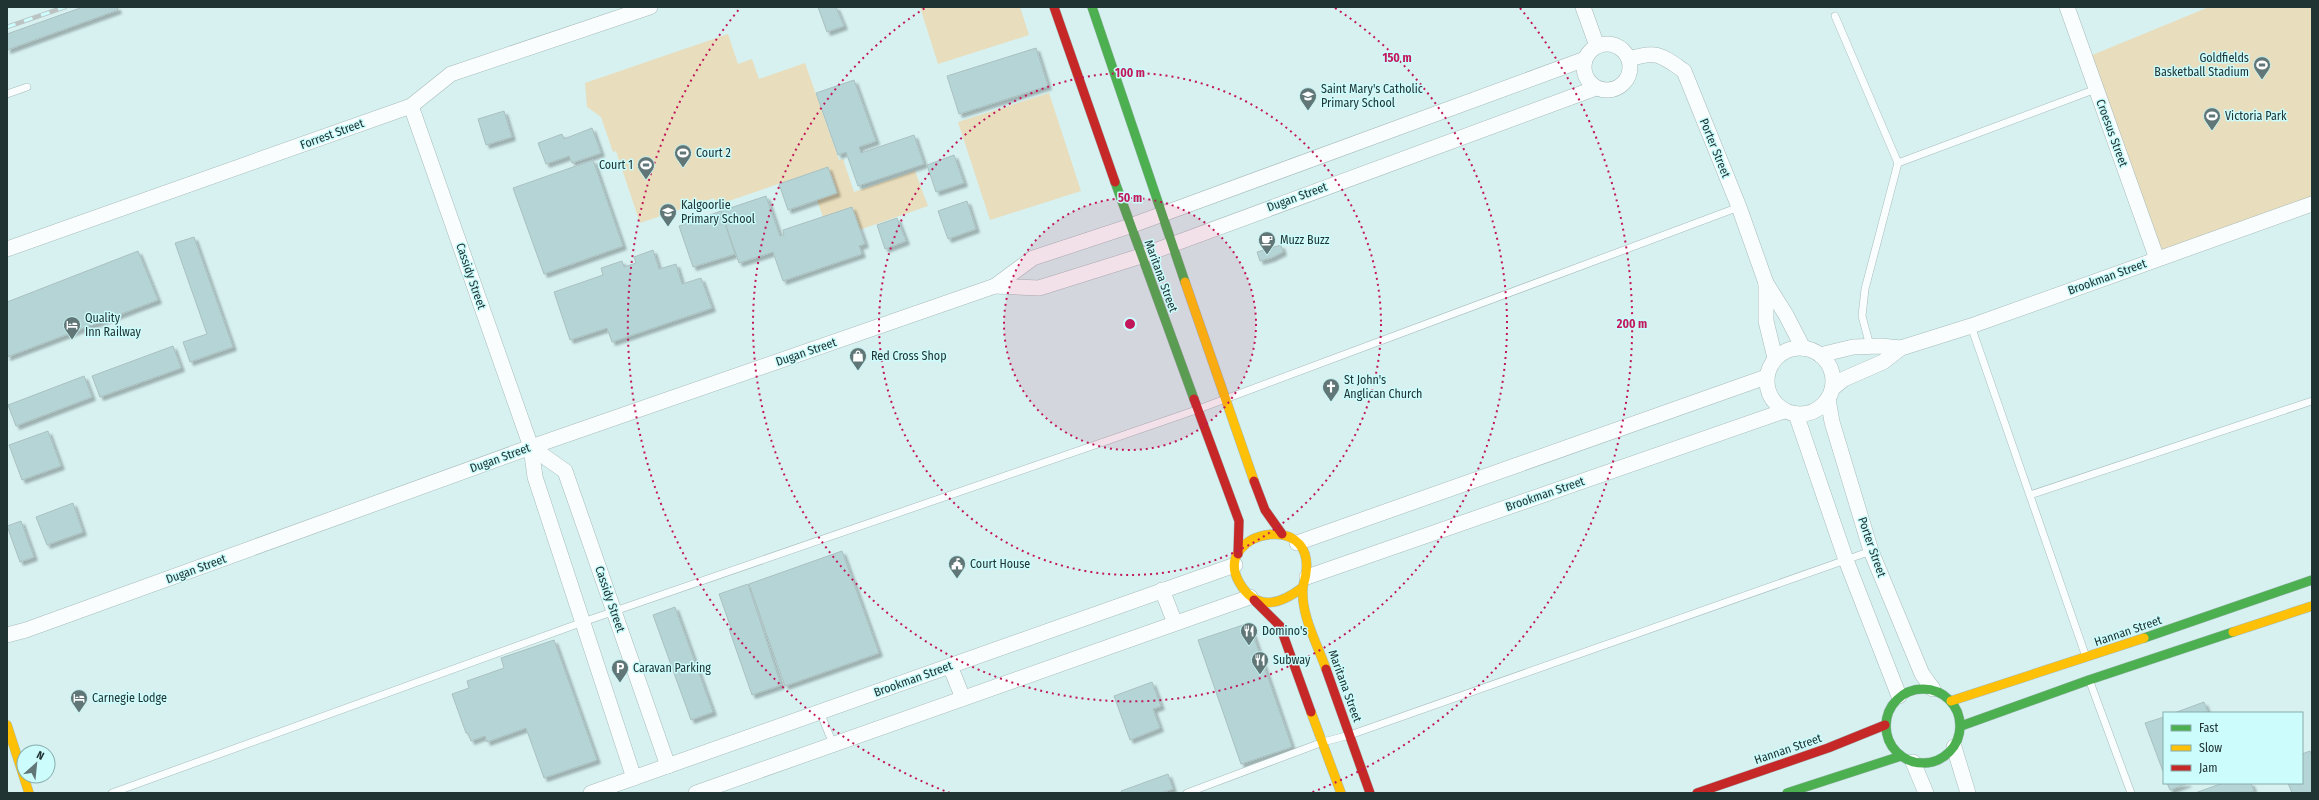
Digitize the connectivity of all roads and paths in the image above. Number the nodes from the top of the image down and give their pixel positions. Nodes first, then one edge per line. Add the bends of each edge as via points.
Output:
1 (650, 7) edge
2 (1054, 7) edge
3 (1092, 7) edge
4 (1583, 7) edge
5 (2067, 7) edge
6 (1835, 16) dead end
7 (1597, 46) junction
8 (1629, 58) junction
9 (1585, 59) junction
10 (28, 87) dead end
11 (1596, 88) junction
12 (2096, 90) junction
13 (7, 94) edge
14 (411, 106) junction
15 (1898, 163) junction
16 (2312, 204) edge
17 (1739, 207) junction
18 (1161, 214) junction
19 (1130, 226) junction
20 (1170, 244) junction
21 (7, 249) edge
22 (1141, 256) junction
23 (2157, 259) junction
24 (1766, 283) junction
25 (995, 286) junction
26 (1971, 326) junction
27 (1870, 346) junction
28 (1803, 348) junction
29 (1900, 348) junction
30 (1820, 355) junction
31 (1775, 358) junction
32 (1766, 377) junction
33 (1830, 394) junction
34 (1225, 399) junction
35 (2312, 401) edge
36 (1196, 410) junction
37 (1790, 412) junction
38 (531, 447) junction
39 (2030, 495) junction
40 (1282, 534) junction
41 (1297, 543) junction
42 (1871, 551) junction
43 (1237, 559) junction
44 (1846, 560) junction
45 (2312, 580) edge
46 (1305, 582) junction
47 (1162, 590) junction
48 (1252, 598) junction
49 (2312, 606) edge
50 (614, 611) junction
51 (582, 622) junction
52 (1175, 623) junction
53 (7, 635) edge
54 (2086, 658) junction
55 (950, 666) junction
56 (2089, 680) junction
57 (1933, 689) junction
58 (1899, 696) junction
59 (963, 698) junction
60 (1951, 701) junction
61 (820, 712) junction
62 (1885, 724) junction
63 (7, 726) edge
64 (1961, 726) junction
65 (1350, 735) junction
66 (1323, 742) junction
67 (833, 744) junction
68 (1954, 747) junction
69 (1907, 759) junction
70 (668, 766) junction
71 (634, 778) junction
72 (29, 793) edge
73 (112, 793) edge
74 (591, 793) edge
75 (696, 793) edge
76 (1187, 793) edge
77 (1341, 793) edge
78 (1370, 793) edge
79 (1697, 793) edge
80 (1787, 793) edge
81 (1926, 793) edge
82 (1968, 793) edge
83 (2131, 793) edge

1 - 14 street, Forrest Street via 451,74
2 - 19 main road, Maritana Street
3 - 18 main road, Maritana Street
4 - 7 street
5 - 12 street, Croesus Street
6 - 15 lane
7 - 8 street via 1610,44 1622,48
7 - 9 street
8 - 11 street via 1631,70 1627,81 1618,88 1607,91
8 - 17 street, Porter Street via 1647,53 1665,57 1684,70
9 - 11 street via 1585,76
9 - 18 street, Dugan Street
10 - 13 lane
11 - 20 street, Dugan Street
12 - 15 lane
12 - 23 street, Croesus Street
14 - 21 street, Forrest Street
14 - 38 street, Cassidy Street
15 - 27 lane via 1865,289 1862,316
16 - 23 street, Brookman Street
17 - 24 street, Porter Street
17 - 34 lane
18 - 19 street, Dugan Street
18 - 20 main road, Maritana Street
19 - 22 main road, Maritana Street
19 - 25 street, Dugan Street via 1033,258
20 - 22 street, Dugan Street
20 - 34 main road, Maritana Street
22 - 25 street, Dugan Street via 1039,288
22 - 36 main road, Maritana Street
23 - 26 street, Brookman Street
24 - 28 street, Porter Street
24 - 31 street, Porter Street via 1766,321
25 - 38 street, Dugan Street
26 - 29 street, Brookman Street
26 - 39 lane
27 - 29 street, Brookman Street
27 - 30 street, Brookman Street via 1853,347
28 - 30 street
28 - 31 street via 1785,351
29 - 33 street, Brookman Street via 1883,362 1844,379
30 - 33 street via 1828,364 1833,376
31 - 32 street
32 - 37 street via 1768,392 1775,403
32 - 41 street
33 - 37 street via 1820,408 1808,414
33 - 42 street, Porter Street via 1832,422
34 - 36 lane
34 - 40 main road, Maritana Street via 1265,510
35 - 39 lane
36 - 43 main road, Maritana Street via 1239,521
36 - 50 lane
37 - 44 street
37 - 46 street, Brookman Street
38 - 50 street, Cassidy Street via 565,471
38 - 51 street, Cassidy Street via 535,477
38 - 53 street, Dugan Street
39 - 54 lane
40 - 41 main road
40 - 43 main road via 1268,532 1256,535 1245,543
41 - 46 main road via 1306,558
42 - 44 lane
42 - 57 street, Porter Street via 1922,674
43 - 47 street, Brookman Street
43 - 48 main road via 1236,576 1244,591
44 - 58 street
44 - 65 lane
45 - 54 main road, Hannan Street
46 - 48 main road via 1295,596 1284,602 1272,604
46 - 65 main road, Maritana Street via 1302,605
47 - 52 street
47 - 55 street, Brookman Street
48 - 52 street
48 - 66 main road via 1280,626
49 - 56 main road
50 - 51 lane
50 - 70 street, Cassidy Street
51 - 71 street, Cassidy Street
51 - 73 lane
52 - 59 street
54 - 60 main road, Hannan Street
55 - 59 street
55 - 61 street, Brookman Street
56 - 64 main road
56 - 83 lane
57 - 58 main road via 1921,688
57 - 60 main road
58 - 62 main road via 1889,709
59 - 67 street
60 - 64 main road
61 - 67 lane
61 - 70 street, Brookman Street
62 - 69 main road via 1892,748
62 - 79 main road, Hannan Street via 1828,748
63 - 72 main road
64 - 68 main road
65 - 66 lane
65 - 78 main road, Maritana Street
66 - 76 lane
66 - 77 main road
67 - 75 street
68 - 69 main road via 1943,758 1928,763
68 - 82 street
69 - 80 main road
69 - 81 street
70 - 71 street, Brookman Street
71 - 74 street, Brookman Street

